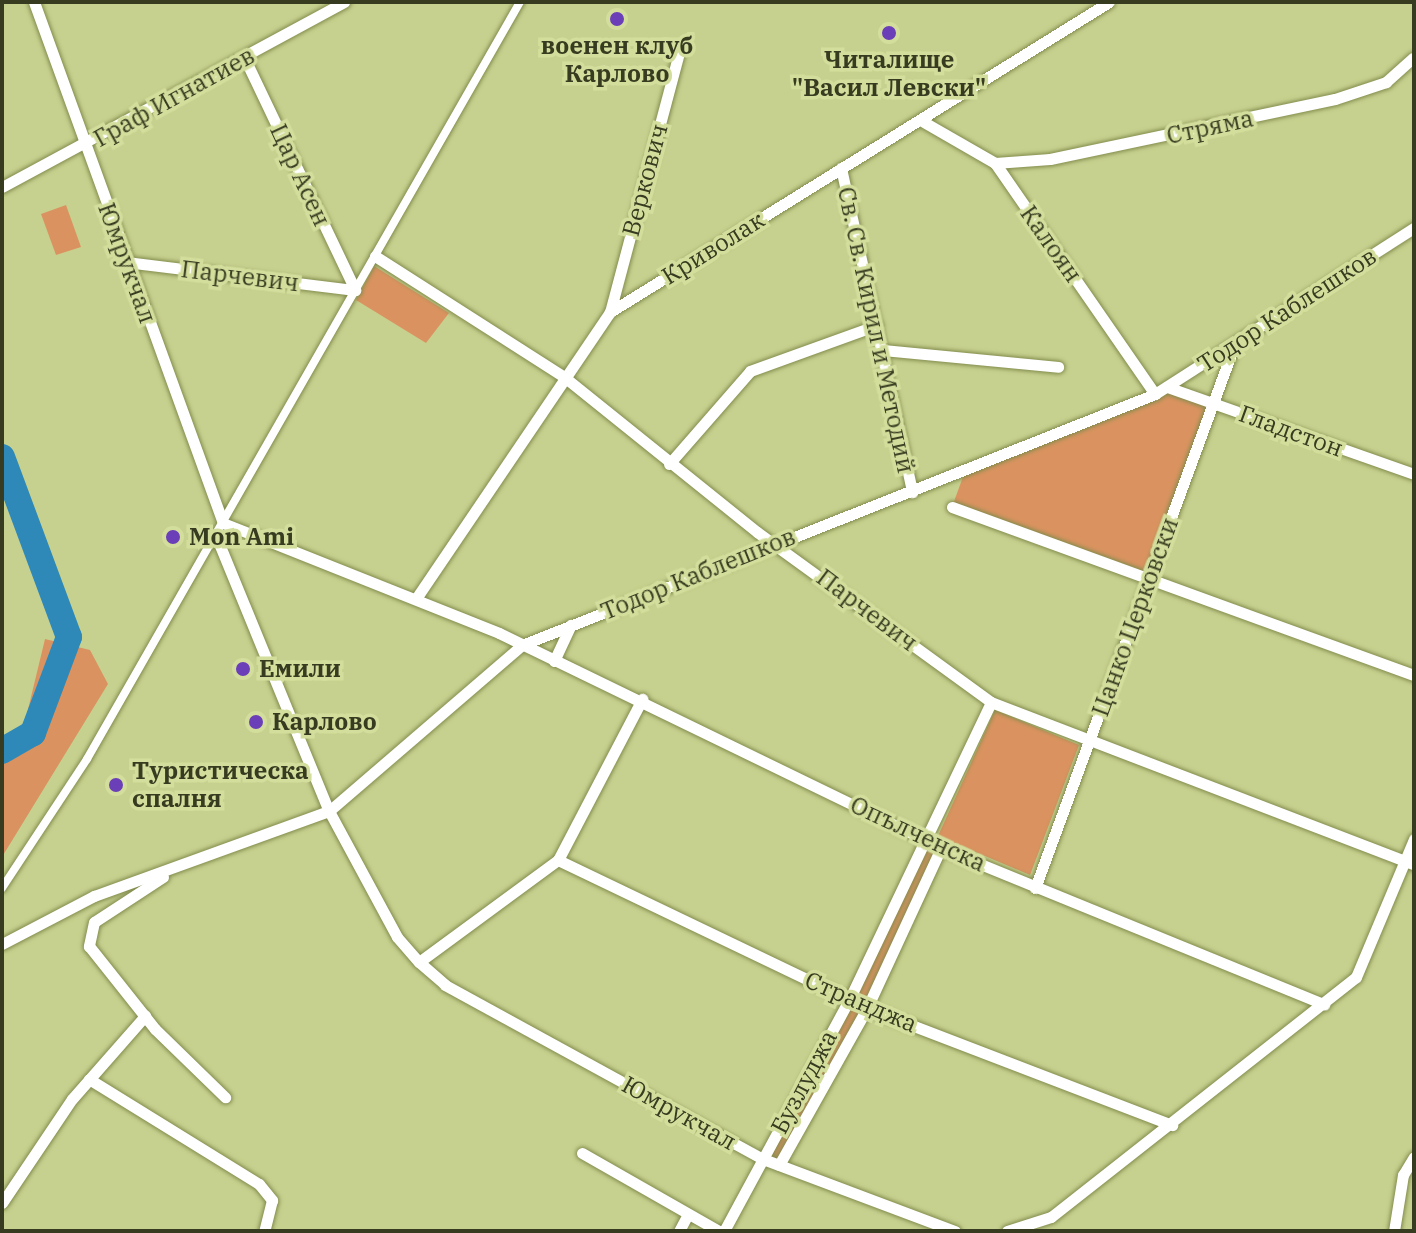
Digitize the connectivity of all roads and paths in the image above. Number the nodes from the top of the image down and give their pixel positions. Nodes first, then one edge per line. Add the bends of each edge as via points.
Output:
1 (34, 2) edge
2 (344, 2) edge
3 (520, 2) edge
4 (1109, 2) edge
5 (680, 48) dead end
6 (1413, 58) edge
7 (245, 59) junction
8 (922, 121) junction
9 (86, 146) junction
10 (995, 163) junction
11 (841, 168) junction
12 (2, 187) edge
13 (1414, 228) edge
14 (375, 256) junction
15 (126, 262) junction
16 (355, 290) junction
17 (610, 312) junction
18 (877, 325) junction
19 (1234, 346) junction
20 (883, 350) junction
21 (1058, 367) dead end
22 (563, 376) junction
23 (1167, 387) junction
24 (1155, 394) junction
25 (1214, 404) junction
26 (669, 464) junction
27 (1414, 474) edge
28 (912, 492) junction
29 (952, 507) dead end
30 (223, 523) junction
31 (216, 536) junction
32 (776, 543) junction
33 (1150, 577) junction
34 (417, 597) junction
35 (571, 625) junction
36 (522, 645) junction
37 (554, 661) junction
38 (1414, 675) edge
39 (642, 699) junction
40 (991, 702) junction
41 (1090, 741) junction
42 (329, 811) junction
43 (924, 839) junction
44 (1414, 839) edge
45 (941, 848) junction
46 (558, 860) junction
47 (1410, 862) edge
48 (174, 870) junction
49 (2, 888) edge
50 (1035, 888) junction
51 (2, 944) edge
52 (419, 962) junction
53 (849, 1000) junction
54 (1324, 1004) junction
55 (867, 1008) junction
56 (145, 1016) junction
57 (89, 1079) junction
58 (225, 1097) dead end
59 (1172, 1125) junction
60 (582, 1153) dead end
61 (1414, 1157) edge
62 (763, 1159) junction
63 (779, 1165) junction
64 (2, 1203) edge
65 (686, 1218) junction
66 (264, 1231) edge
67 (679, 1231) edge
68 (722, 1231) edge
69 (955, 1231) edge
70 (1007, 1231) edge
71 (1394, 1231) edge

1 - 9 street, Юмрукчал
2 - 7 street, Граф Игнатиев
3 - 14 street
4 - 8 street, Криволак
5 - 17 street, Веркович
6 - 10 street, Стряма via 1386,82 1335,99 1050,159
7 - 9 street, Граф Игнатиев
7 - 16 street, Цар Асен
8 - 10 street, Калоян
8 - 11 street, Криволак
9 - 12 street, Граф Игнатиев
9 - 15 street, Юмрукчал
10 - 24 street, Калоян
11 - 17 street, Криволак
11 - 18 street, Св. Св. Кирил и Методий
13 - 19 street, Тодор Каблешков
14 - 16 street
14 - 22 street, Парчевич
15 - 16 street, Парчевич
15 - 30 street, Юмрукчал
16 - 30 street
17 - 22 street, Криволак
18 - 20 street, Св. Св. Кирил и Методий
18 - 26 street via 750,371
19 - 23 street, Тодор Каблешков
19 - 25 street, Цанко Церковски
20 - 21 street
20 - 28 street, Св. Св. Кирил и Методий
22 - 26 street, Парчевич
22 - 34 street, Криволак
23 - 24 street, Тодор Каблешков
23 - 25 street, Гладстон
24 - 28 street, Тодор Каблешков
25 - 27 street, Гладстон
25 - 33 street, Цанко Церковски
26 - 32 street, Парчевич
28 - 32 street, Тодор Каблешков
29 - 33 street
30 - 31 street
30 - 34 street, Опълченска
31 - 42 street, Юмрукчал
31 - 49 street
32 - 35 street, Тодор Каблешков
32 - 40 street, Парчевич
33 - 38 street
33 - 41 street, Цанко Церковски
34 - 36 street, Опълченска
35 - 36 street, Тодор Каблешков
35 - 37 street
36 - 37 street, Опълченска
36 - 42 street, Тодор Каблешков
37 - 39 street, Опълченска
39 - 43 street, Опълченска
39 - 46 street
40 - 41 street, Парчевич
40 - 43 street, Бузлуджа
41 - 47 street, Парчевич
41 - 50 street, Цанко Церковски
42 - 48 street, Тодор Каблешков
42 - 52 street, Юмрукчал via 397,937
43 - 45 street, Опълченска
43 - 53 street, Бузлуджа
44 - 47 street
45 - 50 street, Опълченска
45 - 55 street, Бузлуджа
46 - 52 street
46 - 53 street, Странджа
47 - 54 street via 1356,977
48 - 51 street, Тодор Каблешков via 94,896
48 - 56 street via 89,931 89,946
50 - 54 street, Опълченска
52 - 62 street, Юмрукчал via 445,985
53 - 55 street, Странджа
53 - 62 street, Бузлуджа
54 - 59 street
55 - 59 street, Странджа
55 - 63 street, Бузлуджа
56 - 57 street
56 - 58 street
57 - 64 street
57 - 66 street via 259,1184 272,1200
59 - 70 street via 1051,1217
60 - 65 street via 653,1190
61 - 71 street via 1403,1175
62 - 63 street, Юмрукчал
62 - 68 street, Бузлуджа
63 - 69 street, Юмрукчал
65 - 67 street
65 - 68 street

